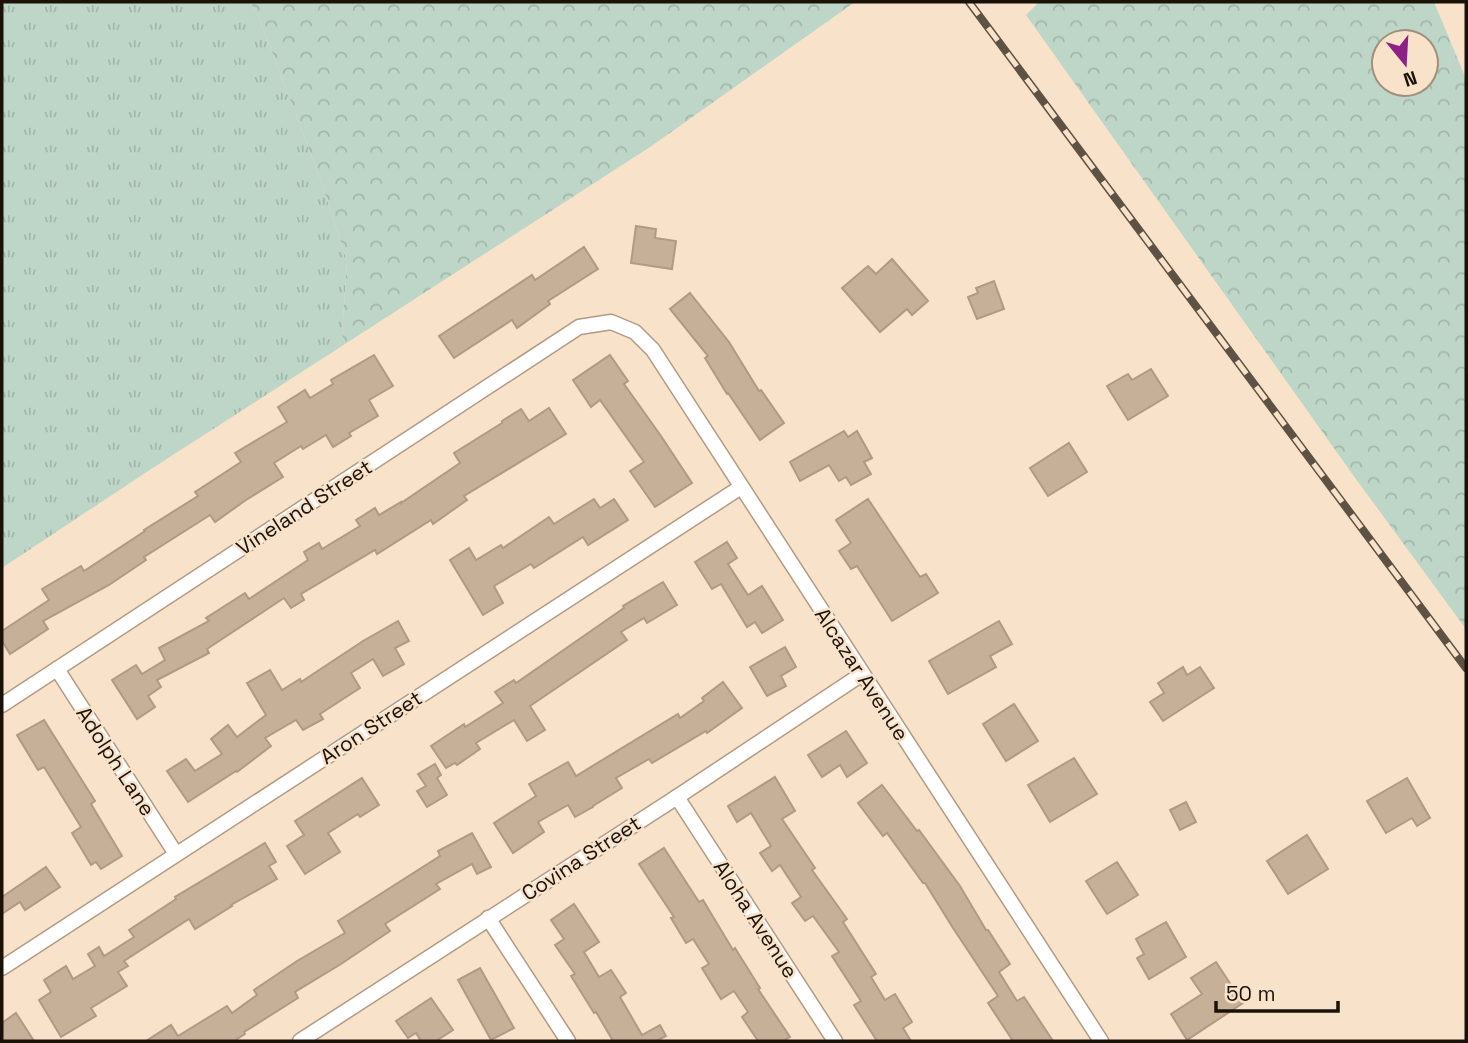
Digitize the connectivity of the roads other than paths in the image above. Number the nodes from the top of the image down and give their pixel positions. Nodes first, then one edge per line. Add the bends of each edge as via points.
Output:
1 (611, 322) joint
2 (741, 487) junction
3 (57, 669) junction
4 (862, 674) junction
5 (2, 705) edge
6 (677, 797) junction
7 (176, 854) junction
8 (488, 918) junction
9 (2, 968) edge
10 (300, 1041) edge
11 (568, 1041) edge
12 (835, 1041) edge
13 (1101, 1041) edge

1 - 2 street, Alcazar Avenue via 635,332 653,350
1 - 3 street, Vineland Street via 579,327
2 - 4 street, Alcazar Avenue
2 - 7 street, Aron Street
3 - 5 street, Vineland Street
3 - 7 street, Adolph Lane
4 - 6 street, Covina Street
4 - 13 street, Alcazar Avenue
6 - 8 street, Covina Street
6 - 12 street, Aloha Avenue
7 - 9 street, Aron Street
8 - 10 street, Covina Street
8 - 11 street

